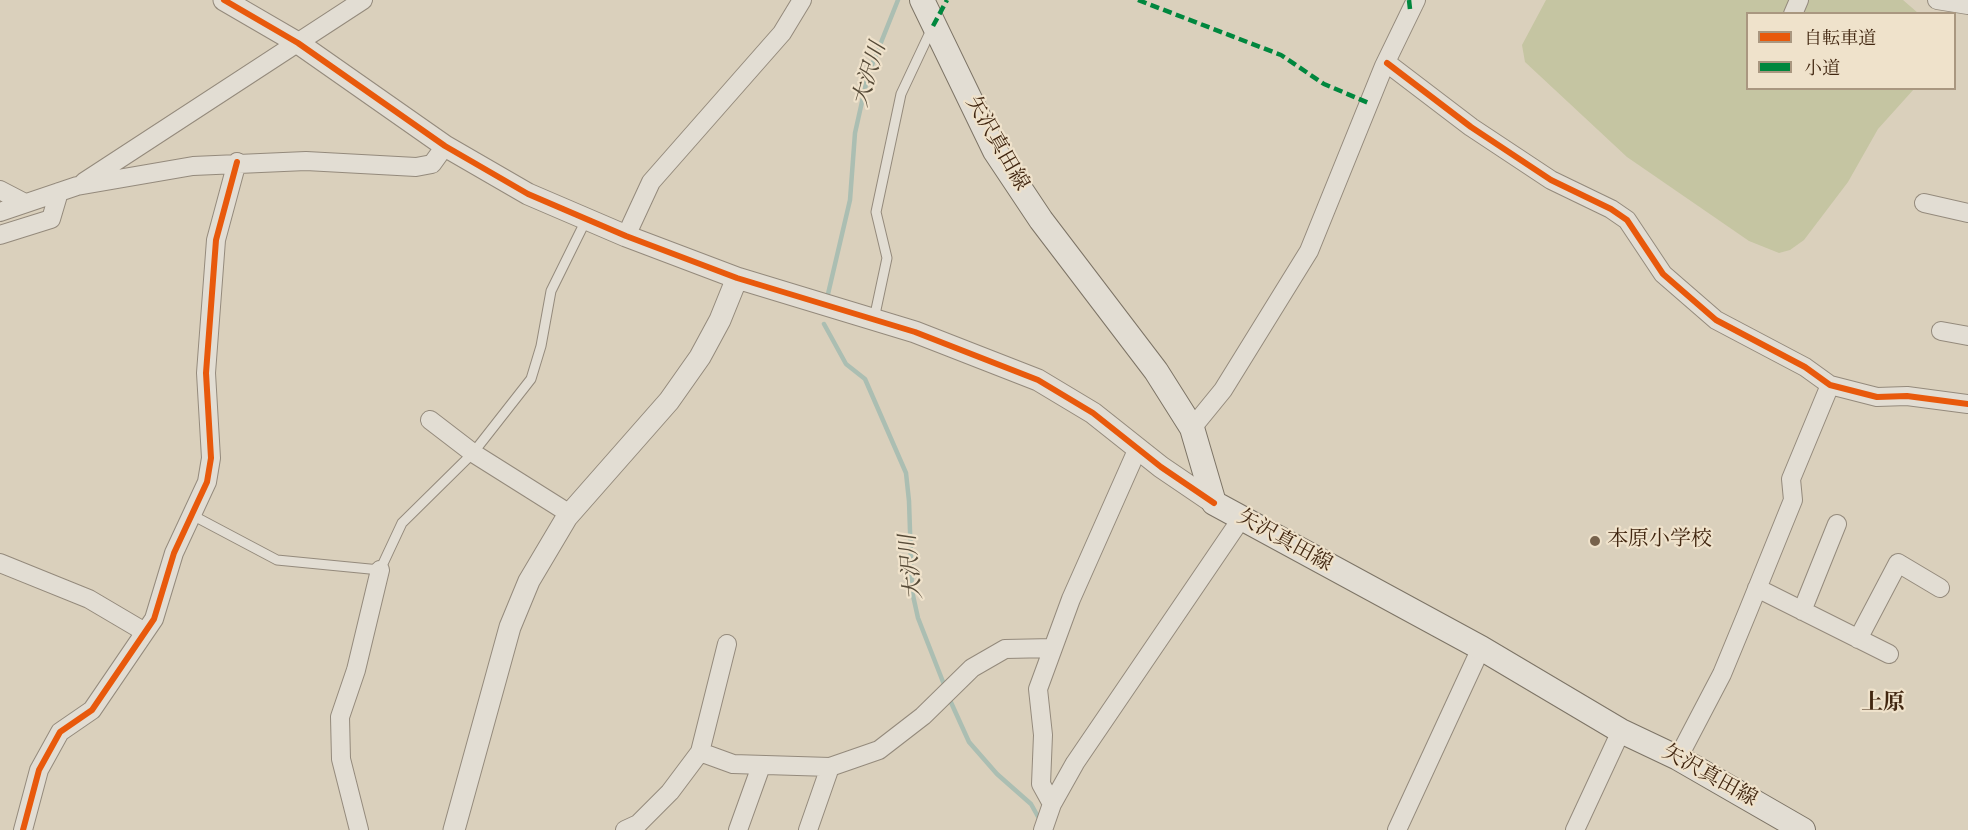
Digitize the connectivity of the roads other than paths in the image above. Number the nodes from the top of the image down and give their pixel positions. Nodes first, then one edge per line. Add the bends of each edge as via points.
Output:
1 (224, 0) edge
2 (363, 0) edge
3 (802, 0) edge
4 (922, 0) edge
5 (1416, 0) edge
6 (1937, 0) edge
7 (1968, 5) edge
8 (933, 26) junction
9 (298, 43) junction
10 (1387, 63) junction
11 (446, 146) junction
12 (237, 162) junction
13 (77, 186) junction
14 (0, 190) edge
15 (59, 192) junction
16 (25, 203) junction
17 (1924, 203) dead end
18 (0, 212) edge
19 (1968, 213) edge
20 (586, 220) junction
21 (0, 235) edge
22 (626, 236) junction
23 (737, 279) junction
24 (874, 319) junction
25 (1941, 330) dead end
26 (1968, 336) edge
27 (1830, 385) junction
28 (1968, 404) edge
29 (430, 420) dead end
30 (1192, 428) junction
31 (1138, 448) junction
32 (473, 453) junction
33 (1214, 503) junction
34 (570, 514) junction
35 (192, 516) junction
36 (1240, 519) junction
37 (1837, 524) dead end
38 (0, 563) edge
39 (380, 570) junction
40 (1757, 588) junction
41 (1940, 588) dead end
42 (1802, 611) junction
43 (145, 632) junction
44 (1858, 639) junction
45 (727, 645) dead end
46 (1053, 648) junction
47 (1481, 648) junction
48 (1889, 654) dead end
49 (1621, 731) junction
50 (700, 752) junction
51 (1678, 758) junction
52 (761, 766) junction
53 (830, 767) junction
54 (1052, 804) junction
55 (23, 830) edge
56 (359, 830) edge
57 (454, 830) edge
58 (625, 830) edge
59 (738, 830) edge
60 (808, 830) edge
61 (1043, 830) edge
62 (1397, 830) edge
63 (1575, 830) edge
64 (1803, 830) edge

1 - 9 street
2 - 9 street
3 - 22 street via 782,33 651,182
4 - 8 main road, 矢沢真田線
5 - 10 street
6 - 7 street
8 - 24 lane via 901,94 876,212 887,258
8 - 30 main road, 矢沢真田線 via 996,151 1041,220 1156,371
9 - 11 street
9 - 13 street
10 - 27 street via 1497,145 1551,180 1627,220 1663,274 1716,320 1805,367
10 - 30 street via 1310,251 1223,390
11 - 12 street via 432,164 416,167
11 - 20 street via 496,178
12 - 13 street
12 - 35 street via 216,240 206,373 211,458 207,482
13 - 15 street
14 - 16 street
15 - 16 street
15 - 21 street via 51,219
16 - 18 street
17 - 19 street
20 - 22 street
20 - 32 lane via 551,291 531,379
22 - 23 street
23 - 24 street
23 - 34 street via 720,320 681,383
24 - 31 street via 1038,380 1093,413
25 - 26 street
27 - 28 street via 1877,397 1907,396
27 - 40 street via 1791,479 1793,500
29 - 32 street
30 - 33 main road, 矢沢真田線
31 - 33 street
31 - 46 street
32 - 34 street
32 - 39 lane via 402,523
33 - 36 main road, 矢沢真田線
34 - 57 street via 529,581 510,627
35 - 39 lane via 277,560
35 - 43 street via 174,553 154,619
36 - 47 main road, 矢沢真田線
36 - 54 street via 1101,724
37 - 42 street
38 - 43 street via 89,598
39 - 56 street via 356,670 340,717 341,759
40 - 42 street
40 - 51 street via 1722,674
41 - 44 street via 1898,563
42 - 44 street
43 - 55 street via 92,710 60,732 39,770
44 - 48 street
45 - 50 street
46 - 53 street via 1005,649 972,668 923,716 879,750
46 - 54 street via 1038,689 1043,735 1041,784
47 - 49 main road, 矢沢真田線
47 - 62 street
49 - 51 main road, 矢沢真田線
49 - 63 street
50 - 52 street via 733,764
50 - 58 street via 670,792 638,824
51 - 64 main road, 矢沢真田線
52 - 53 street
52 - 59 street
53 - 60 street
54 - 61 street

